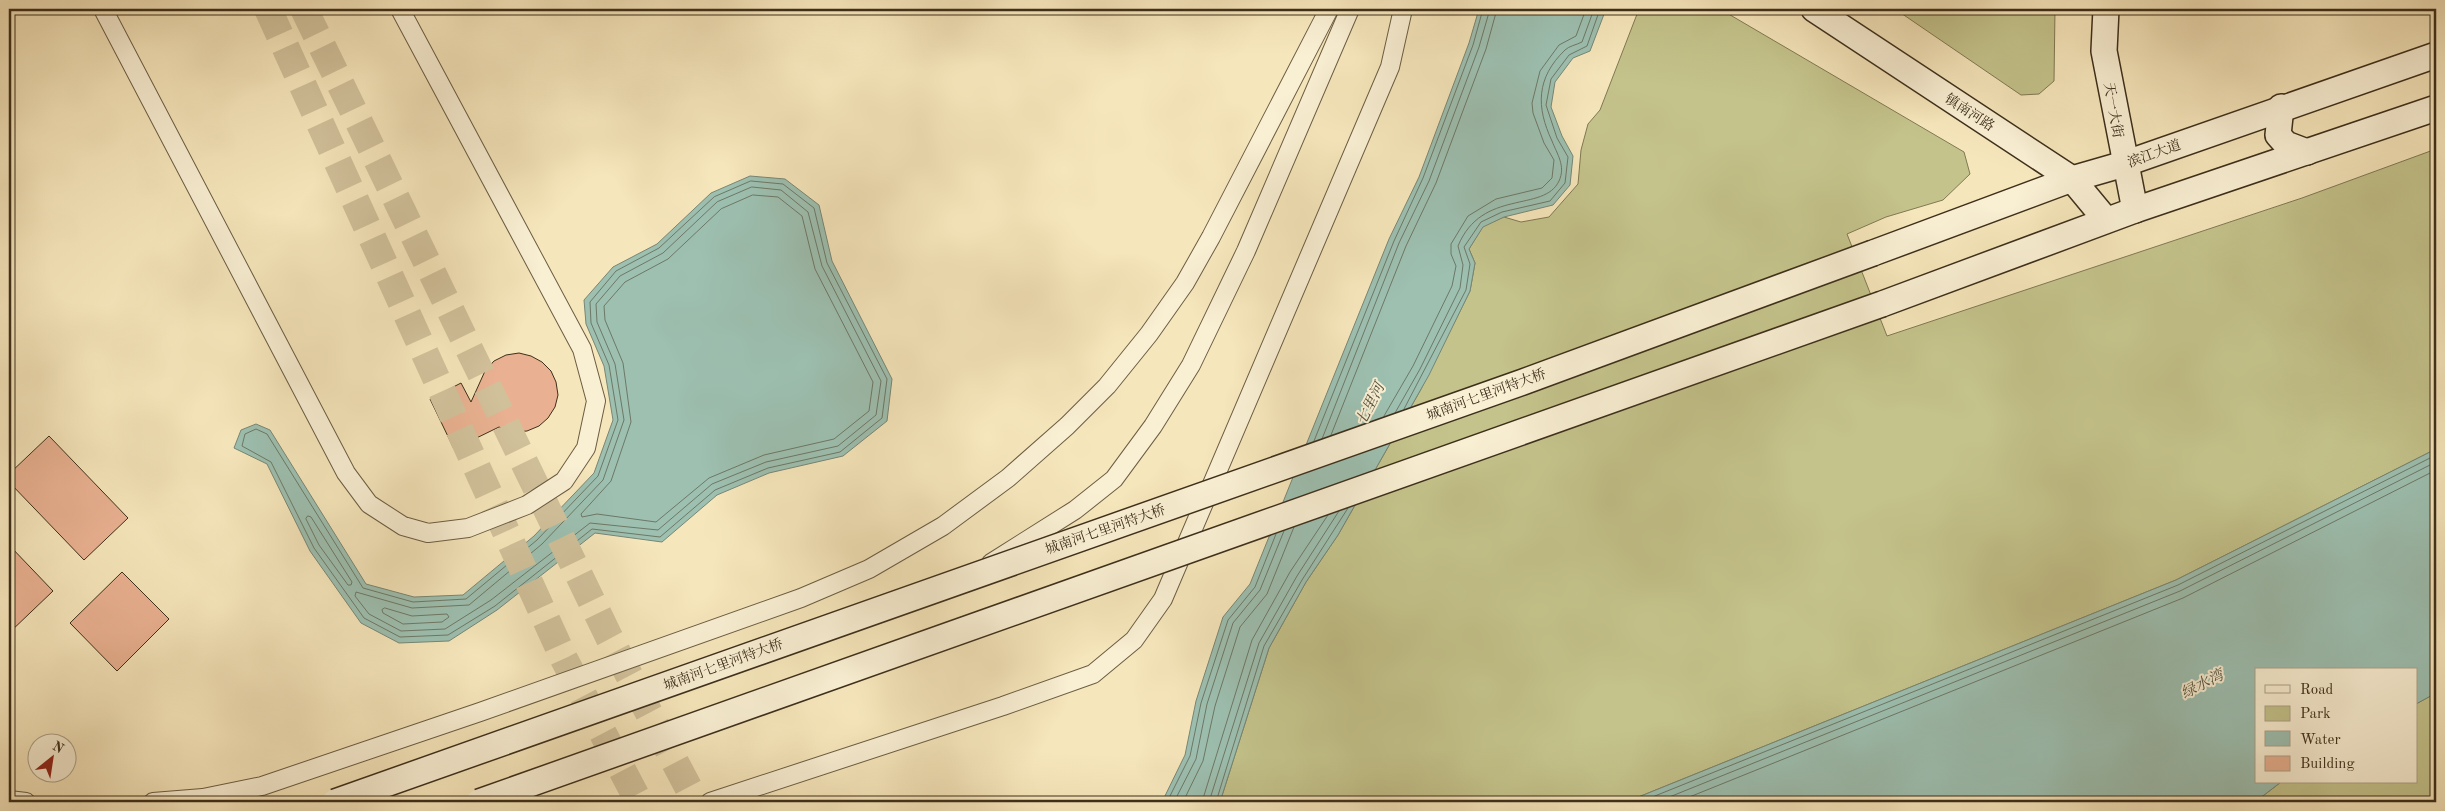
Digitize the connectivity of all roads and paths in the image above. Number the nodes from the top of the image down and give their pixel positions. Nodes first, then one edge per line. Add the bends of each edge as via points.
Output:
1 (103, 9) edge
2 (400, 9) edge
3 (1329, 9) edge
4 (1350, 9) edge
5 (1403, 9) edge
6 (2106, 9) edge
7 (1819, 12) edge
8 (2436, 55) edge
9 (2281, 107) junction
10 (2436, 108) edge
11 (2307, 152) junction
12 (2124, 164) junction
13 (2072, 178) junction
14 (2135, 210) junction
15 (2106, 220) junction
16 (1873, 253) joint
17 (967, 578) junction
18 (9, 800) edge
19 (26, 802) edge
20 (153, 802) edge
21 (335, 802) edge
22 (479, 802) edge
23 (710, 802) edge

1 - 2 street via 346,473 369,504 403,526 428,533 476,525 527,505 564,481 586,448 596,401 582,349
3 - 20 street via 1211,237 1185,283 1149,334 1107,386 1067,426 1008,478 943,526 869,569 801,598 480,712 262,786 203,798
4 - 17 street, bridge via 1246,251 1191,365 1153,426 1114,479 1075,510
5 - 23 street via 1390,67 1248,402 1163,599 1134,640 1093,674
6 - 12 main road, 天一大街 via 2104,51
7 - 13 main road, 镇南河路
8 - 9 main road, 滨江大道
9 - 11 main road via 2278,135 2286,144
9 - 12 main road, 滨江大道
10 - 11 main road
11 - 14 main road
12 - 13 main road, 滨江大道
12 - 14 main road, 天一大街
13 - 15 main road, 镇南河路
13 - 16 main road, 滨江大道
14 - 15 main road
15 - 22 main road, bridge via 1882,304
16 - 17 main road, 城南河七里河特大桥, bridge via 1522,382
17 - 21 main road, 城南河七里河特大桥, bridge
18 - 19 street

